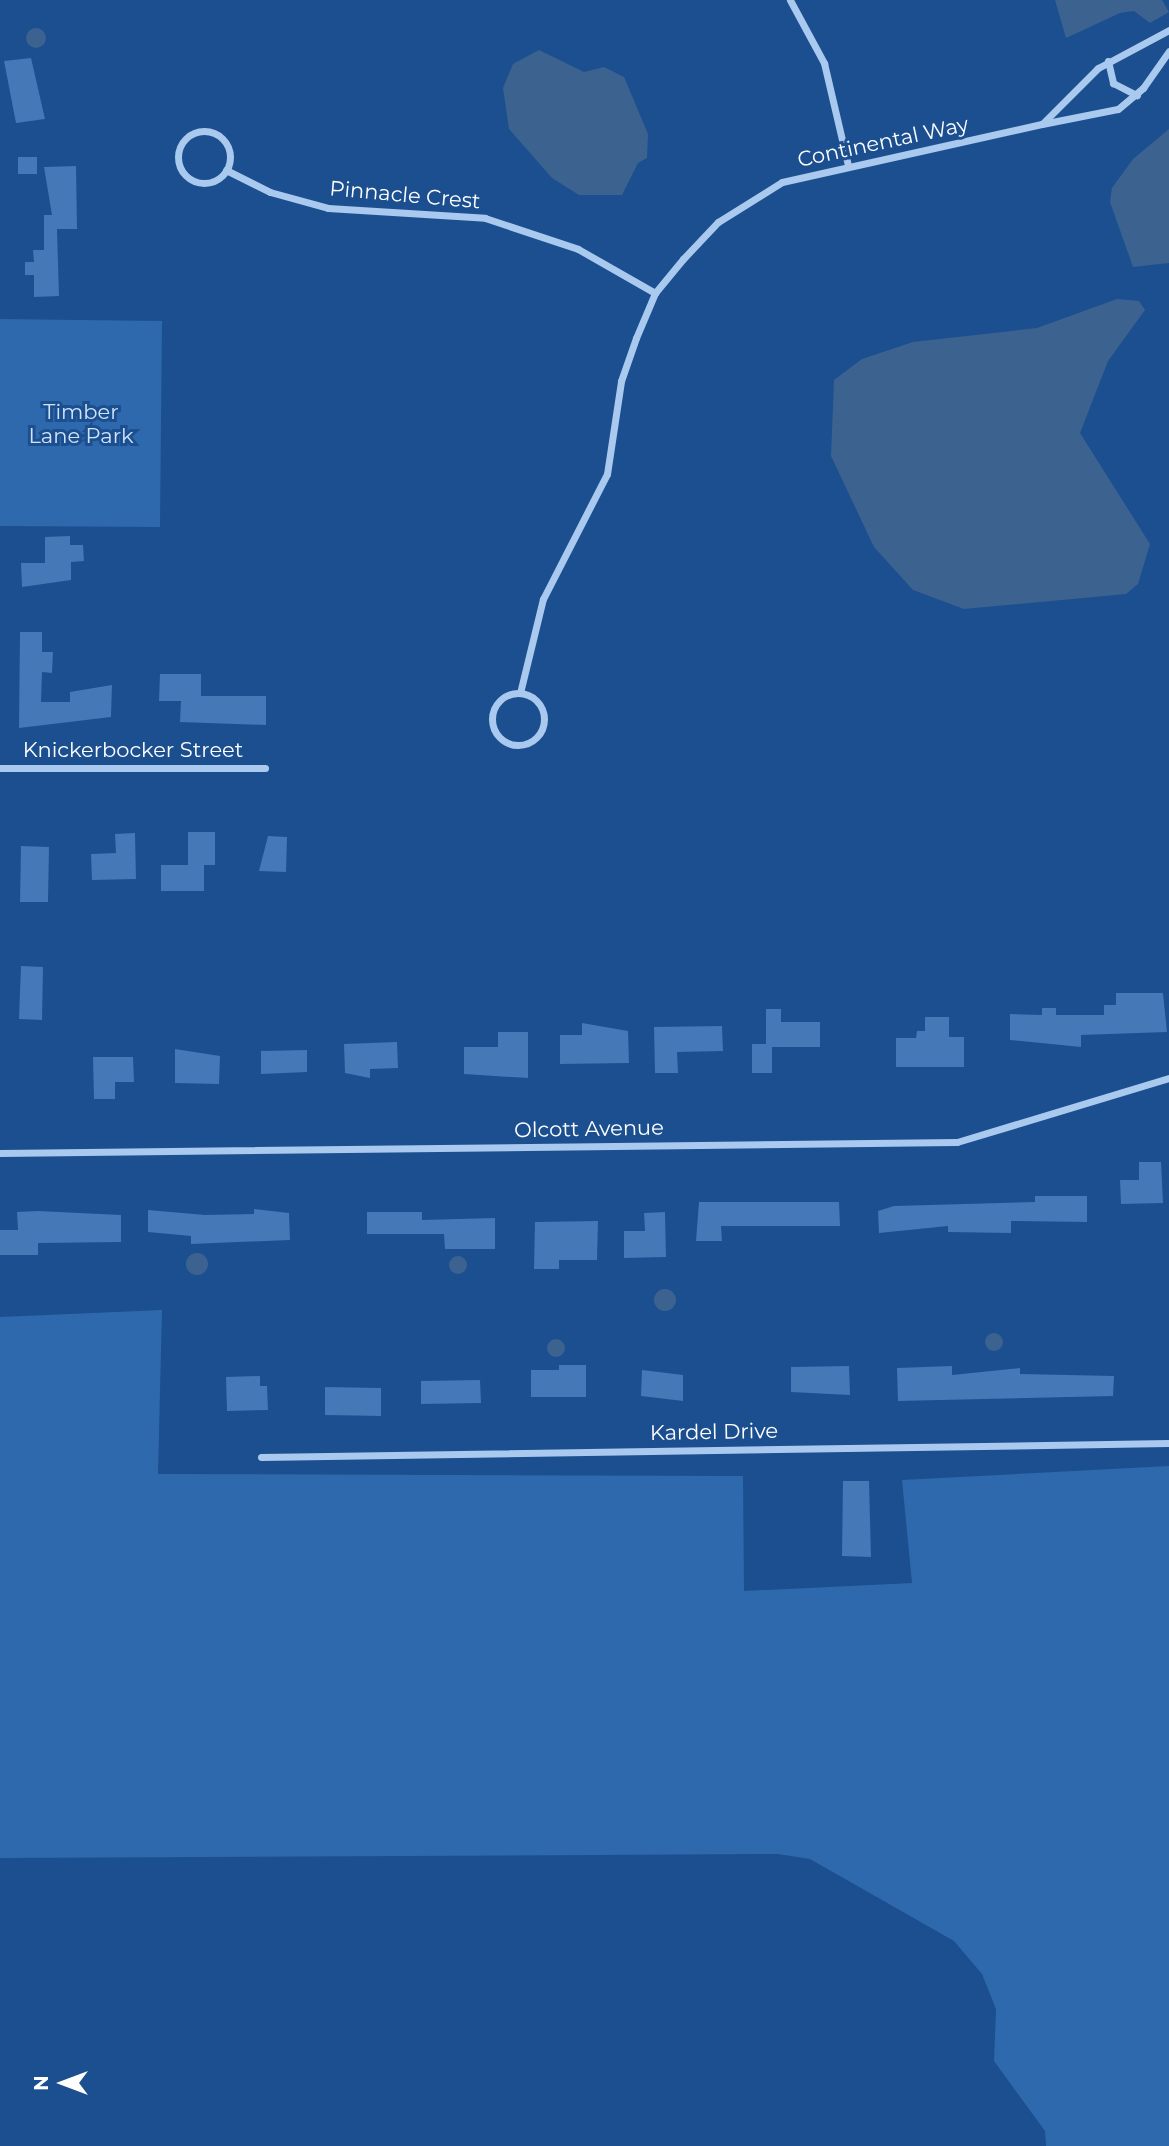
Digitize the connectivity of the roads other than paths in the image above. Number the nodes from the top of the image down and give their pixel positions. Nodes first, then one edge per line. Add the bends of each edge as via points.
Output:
1 (790, 0) edge
2 (1169, 30) edge
3 (1169, 51) edge
4 (1108, 61) junction
5 (1136, 95) junction
6 (1042, 124) junction
7 (848, 165) junction
8 (226, 170) junction
9 (655, 293) junction
10 (520, 693) junction
11 (0, 768) edge
12 (265, 768) dead end
13 (1169, 1078) edge
14 (0, 1153) edge
15 (1169, 1443) edge
16 (261, 1457) dead end

1 - 7 street via 824,63
2 - 4 street
3 - 5 street, Continental Way
4 - 5 street via 1113,83
4 - 6 street
5 - 6 street, Continental Way via 1104,114
6 - 7 street, Continental Way
7 - 9 street, Continental Way via 782,182 749,200 718,222
8 - 8 street via 206,183 190,179 178,157 184,141 206,131 222,138 230,152
8 - 9 street, Pinnacle Crest via 270,192 328,208 485,218 578,249
9 - 10 street, Continental Way via 621,381 607,474 543,599
10 - 10 street via 536,699 544,715 536,738 520,745 504,741 492,719 497,703
11 - 12 street, Knickerbocker Street
13 - 14 street, Olcott Avenue via 957,1142
15 - 16 street, Kardel Drive

